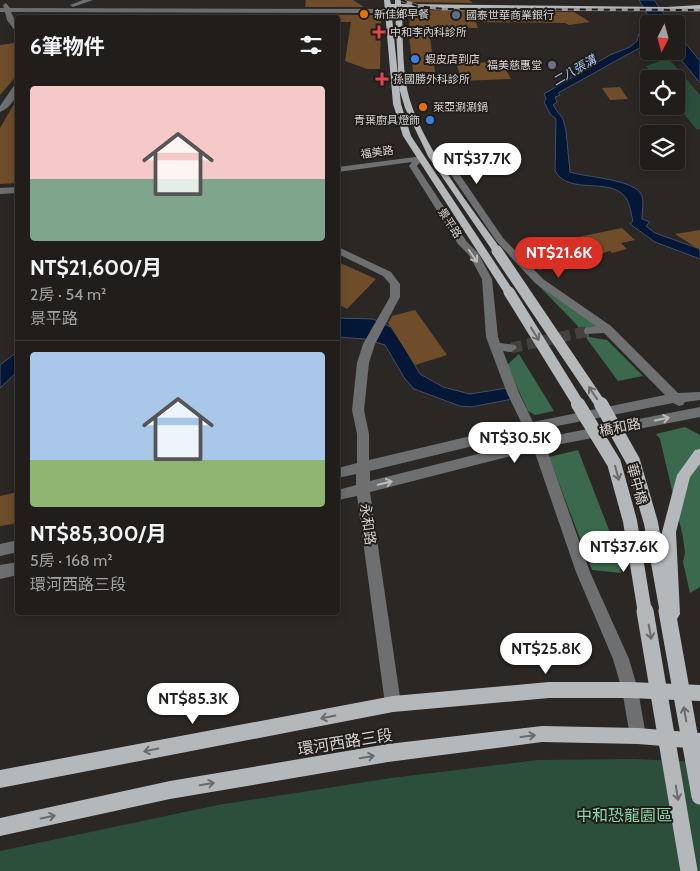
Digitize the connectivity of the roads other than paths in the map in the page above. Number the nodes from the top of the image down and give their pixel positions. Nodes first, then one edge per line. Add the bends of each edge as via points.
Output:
1 (90, 0) edge
2 (72, 5) edge
3 (387, 6) edge
4 (399, 6) edge
5 (5, 7) edge
6 (700, 7) edge
7 (0, 10) edge
8 (666, 10) junction
9 (700, 12) edge
10 (64, 15) edge
11 (15, 28) edge
12 (15, 90) edge
13 (4, 103) edge
14 (0, 110) edge
15 (430, 162) junction
16 (340, 169) edge
17 (15, 190) edge
18 (0, 191) edge
19 (340, 251) edge
20 (607, 329) junction
21 (589, 331) tunnel mouth
22 (496, 346) junction
23 (511, 348) tunnel mouth
24 (700, 396) edge
25 (675, 398) junction
26 (694, 413) edge
27 (530, 427) junction
28 (538, 444) junction
29 (700, 454) edge
30 (363, 467) junction
31 (340, 473) edge
32 (363, 488) junction
33 (340, 494) edge
34 (15, 547) edge
35 (0, 550) edge
36 (15, 569) edge
37 (0, 572) edge
38 (673, 648) junction
39 (630, 690) junction
40 (700, 693) edge
41 (393, 704) junction
42 (638, 736) junction
43 (700, 741) edge
44 (0, 779) edge
45 (700, 796) edge
46 (0, 828) edge
47 (690, 871) edge

1 - 2 street
2 - 3 street
2 - 5 street
2 - 10 street
3 - 4 main road
3 - 15 main road, 景平路 via 396,109
4 - 8 main road
4 - 15 main road, 景平路 via 404,97
5 - 7 street
5 - 11 street
6 - 8 main road
8 - 9 main road
12 - 13 street
13 - 14 street
15 - 16 street, 福美路
15 - 20 street, 景平路 via 448,164 500,240 539,281
15 -> 22 street, 景平路 via 413,166 487,279 492,337
38 -> 15 main road, 華中橋, bridge via 651,524 633,461 612,421
15 -> 47 main road, 華中橋, bridge via 614,463 630,521
17 - 18 street
19 - 30 street, 永和路 via 387,274 395,284 395,297 369,344 359,386
20 - 21 street
20 - 25 street, 景平路
22 - 23 street
22 - 27 street, 景平路 via 513,393
24 - 25 street, 橋和路
25 - 26 street, 景平路
25 - 27 street, 橋和路
28 -> 26 street, 橋和路
27 - 28 street, 景平路
27 - 30 street, 橋和路
32 -> 28 street, 橋和路
28 - 39 street, 景平路 via 583,572 621,659
29 - 38 main road, bridge via 684,475 669,532
30 - 31 street, 橋和路
30 - 32 street, 永和路
32 - 33 street, 橋和路
32 - 41 street, 永和路
34 - 35 street
36 - 37 street
45 -> 38 main road, 華中橋, bridge
39 - 40 main road, 環河西路三段
39 - 41 main road, 環河西路三段 via 549,690
39 - 42 street, 景平路
41 -> 44 main road, 環河西路三段
42 - 43 main road, 環河西路三段
46 -> 42 main road, 環河西路三段 via 170,790 388,753 542,734

